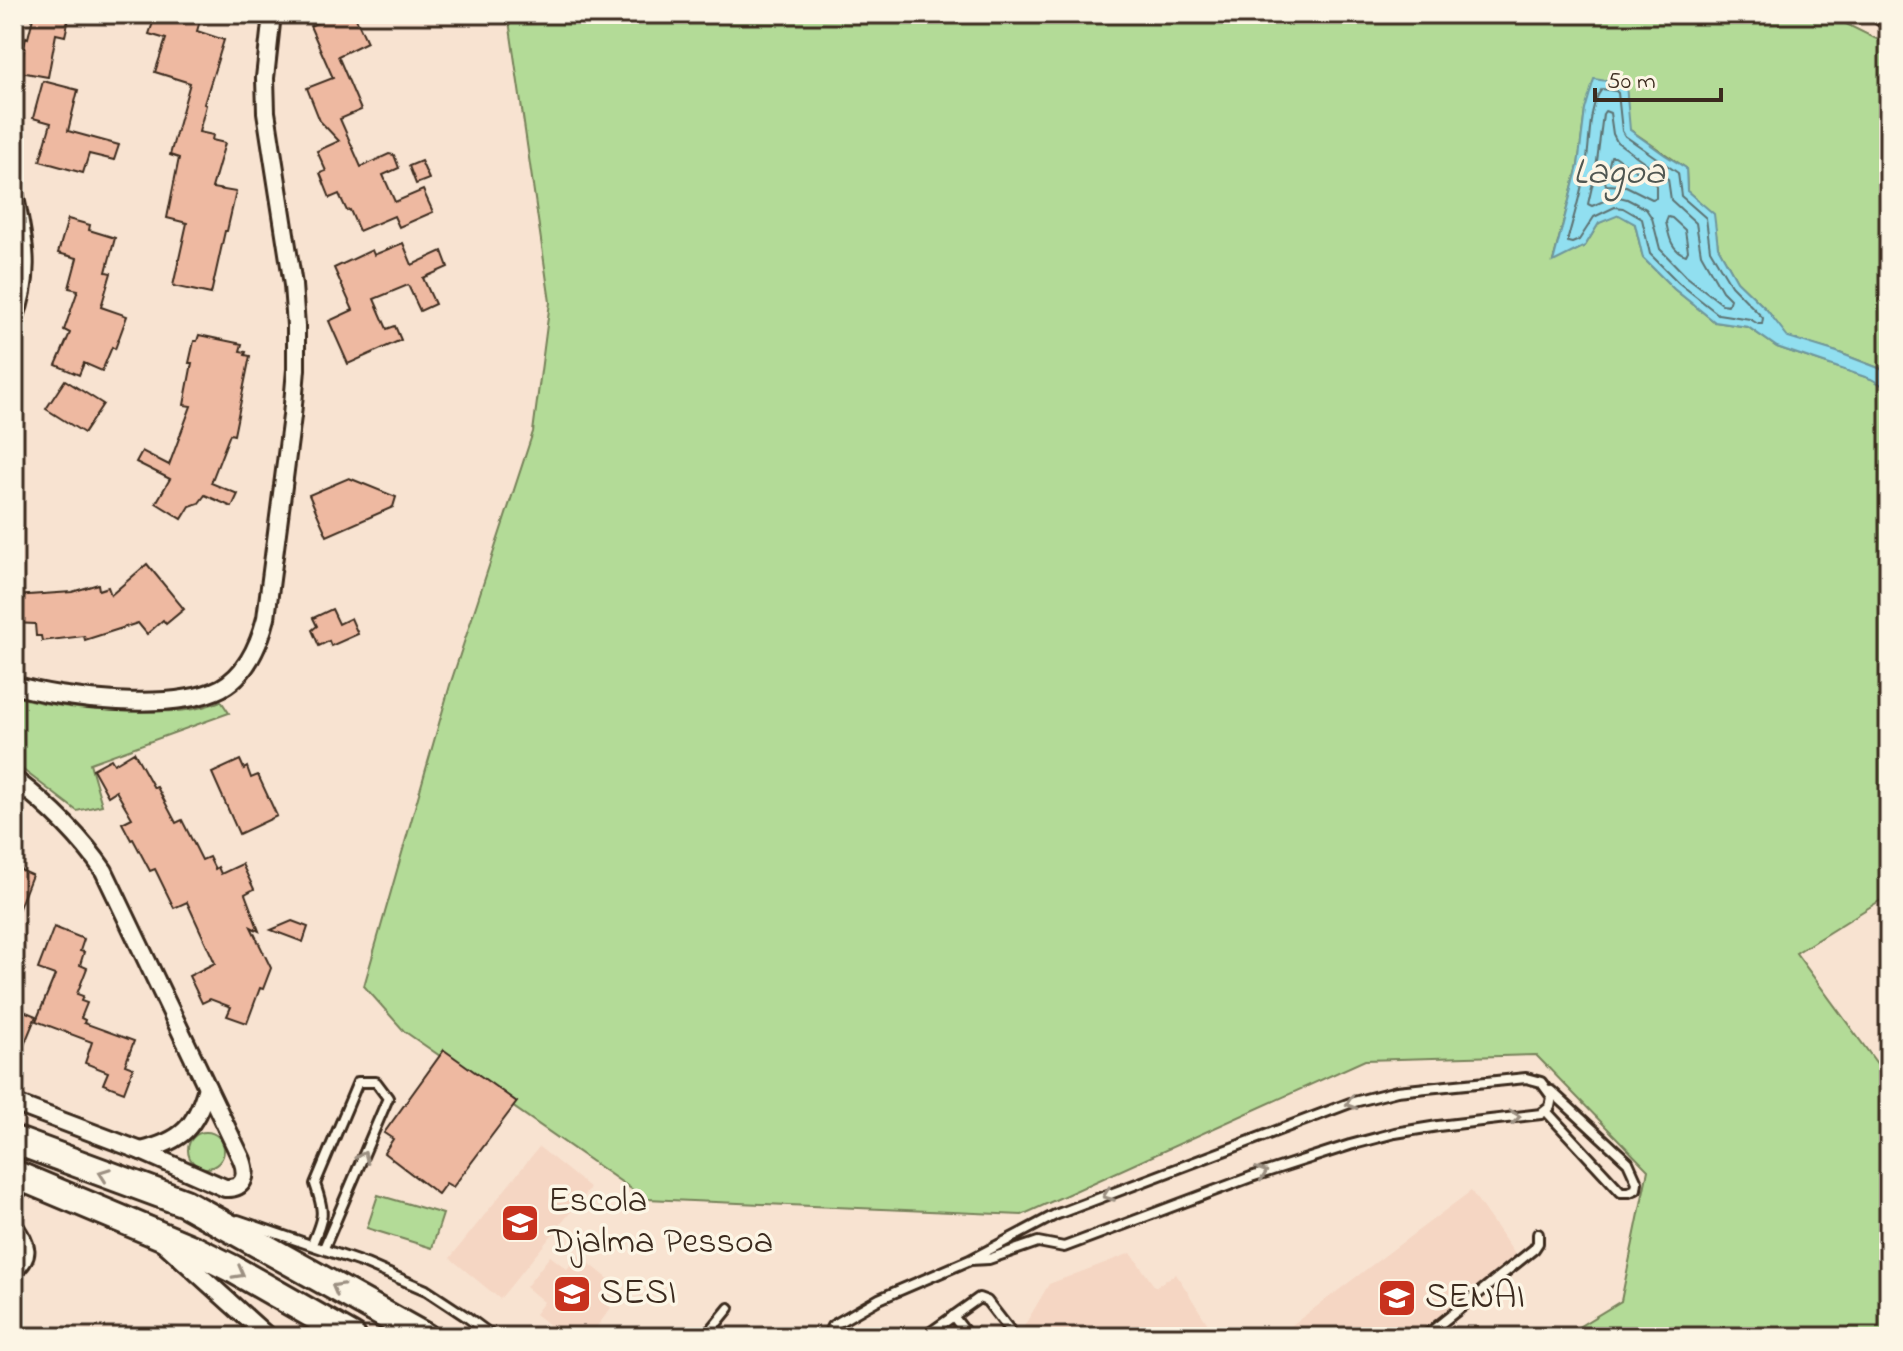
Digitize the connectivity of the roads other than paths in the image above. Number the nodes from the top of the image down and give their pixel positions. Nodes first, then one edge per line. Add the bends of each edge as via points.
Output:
1 (272, 14) edge
2 (14, 193) edge
3 (14, 319) edge
4 (14, 685) edge
5 (14, 779) edge
6 (1541, 1082) junction
7 (207, 1087) junction
8 (14, 1103) edge
9 (1546, 1111) junction
10 (14, 1140) edge
11 (141, 1151) junction
12 (14, 1174) edge
13 (185, 1203) junction
14 (14, 1226) edge
15 (150, 1230) junction
16 (1538, 1234) dead end
17 (312, 1244) junction
18 (324, 1248) junction
19 (970, 1260) junction
20 (14, 1270) edge
21 (729, 1308) dead end
22 (953, 1316) junction
23 (707, 1335) edge
24 (268, 1337) edge
25 (352, 1337) edge
26 (425, 1337) edge
27 (494, 1337) edge
28 (832, 1337) edge
29 (924, 1337) edge
30 (969, 1337) edge
31 (1015, 1337) edge
32 (1424, 1337) edge

1 - 4 street via 266,112 293,285 296,369 260,641 251,659 221,688 183,699 98,700
2 - 3 street via 26,255
5 - 7 street via 63,819 104,871
6 - 9 lane via 1552,1097
6 - 9 lane via 1628,1162 1636,1189 1621,1192
6 -> 19 lane via 1526,1078 1440,1085 1350,1103 1055,1215
7 - 11 street via 202,1107 182,1134 164,1146
7 - 11 street via 245,1169 241,1184 225,1188
8 - 11 street
19 -> 9 lane via 1038,1242 1072,1245 1293,1162 1395,1133
13 -> 10 main road
12 - 15 main road
13 - 17 lane
26 -> 13 main road
14 - 20 street via 26,1249
15 - 24 street
15 -> 25 main road via 233,1269
16 - 32 lane via 1534,1249
17 - 18 lane
18 -> 17 lane via 388,1098 376,1082 358,1082 329,1148 315,1184 323,1216
18 - 27 lane via 426,1290
19 - 28 lane via 845,1317 832,1326
21 - 23 lane
22 - 29 lane
22 - 30 lane
22 - 31 lane via 984,1299

